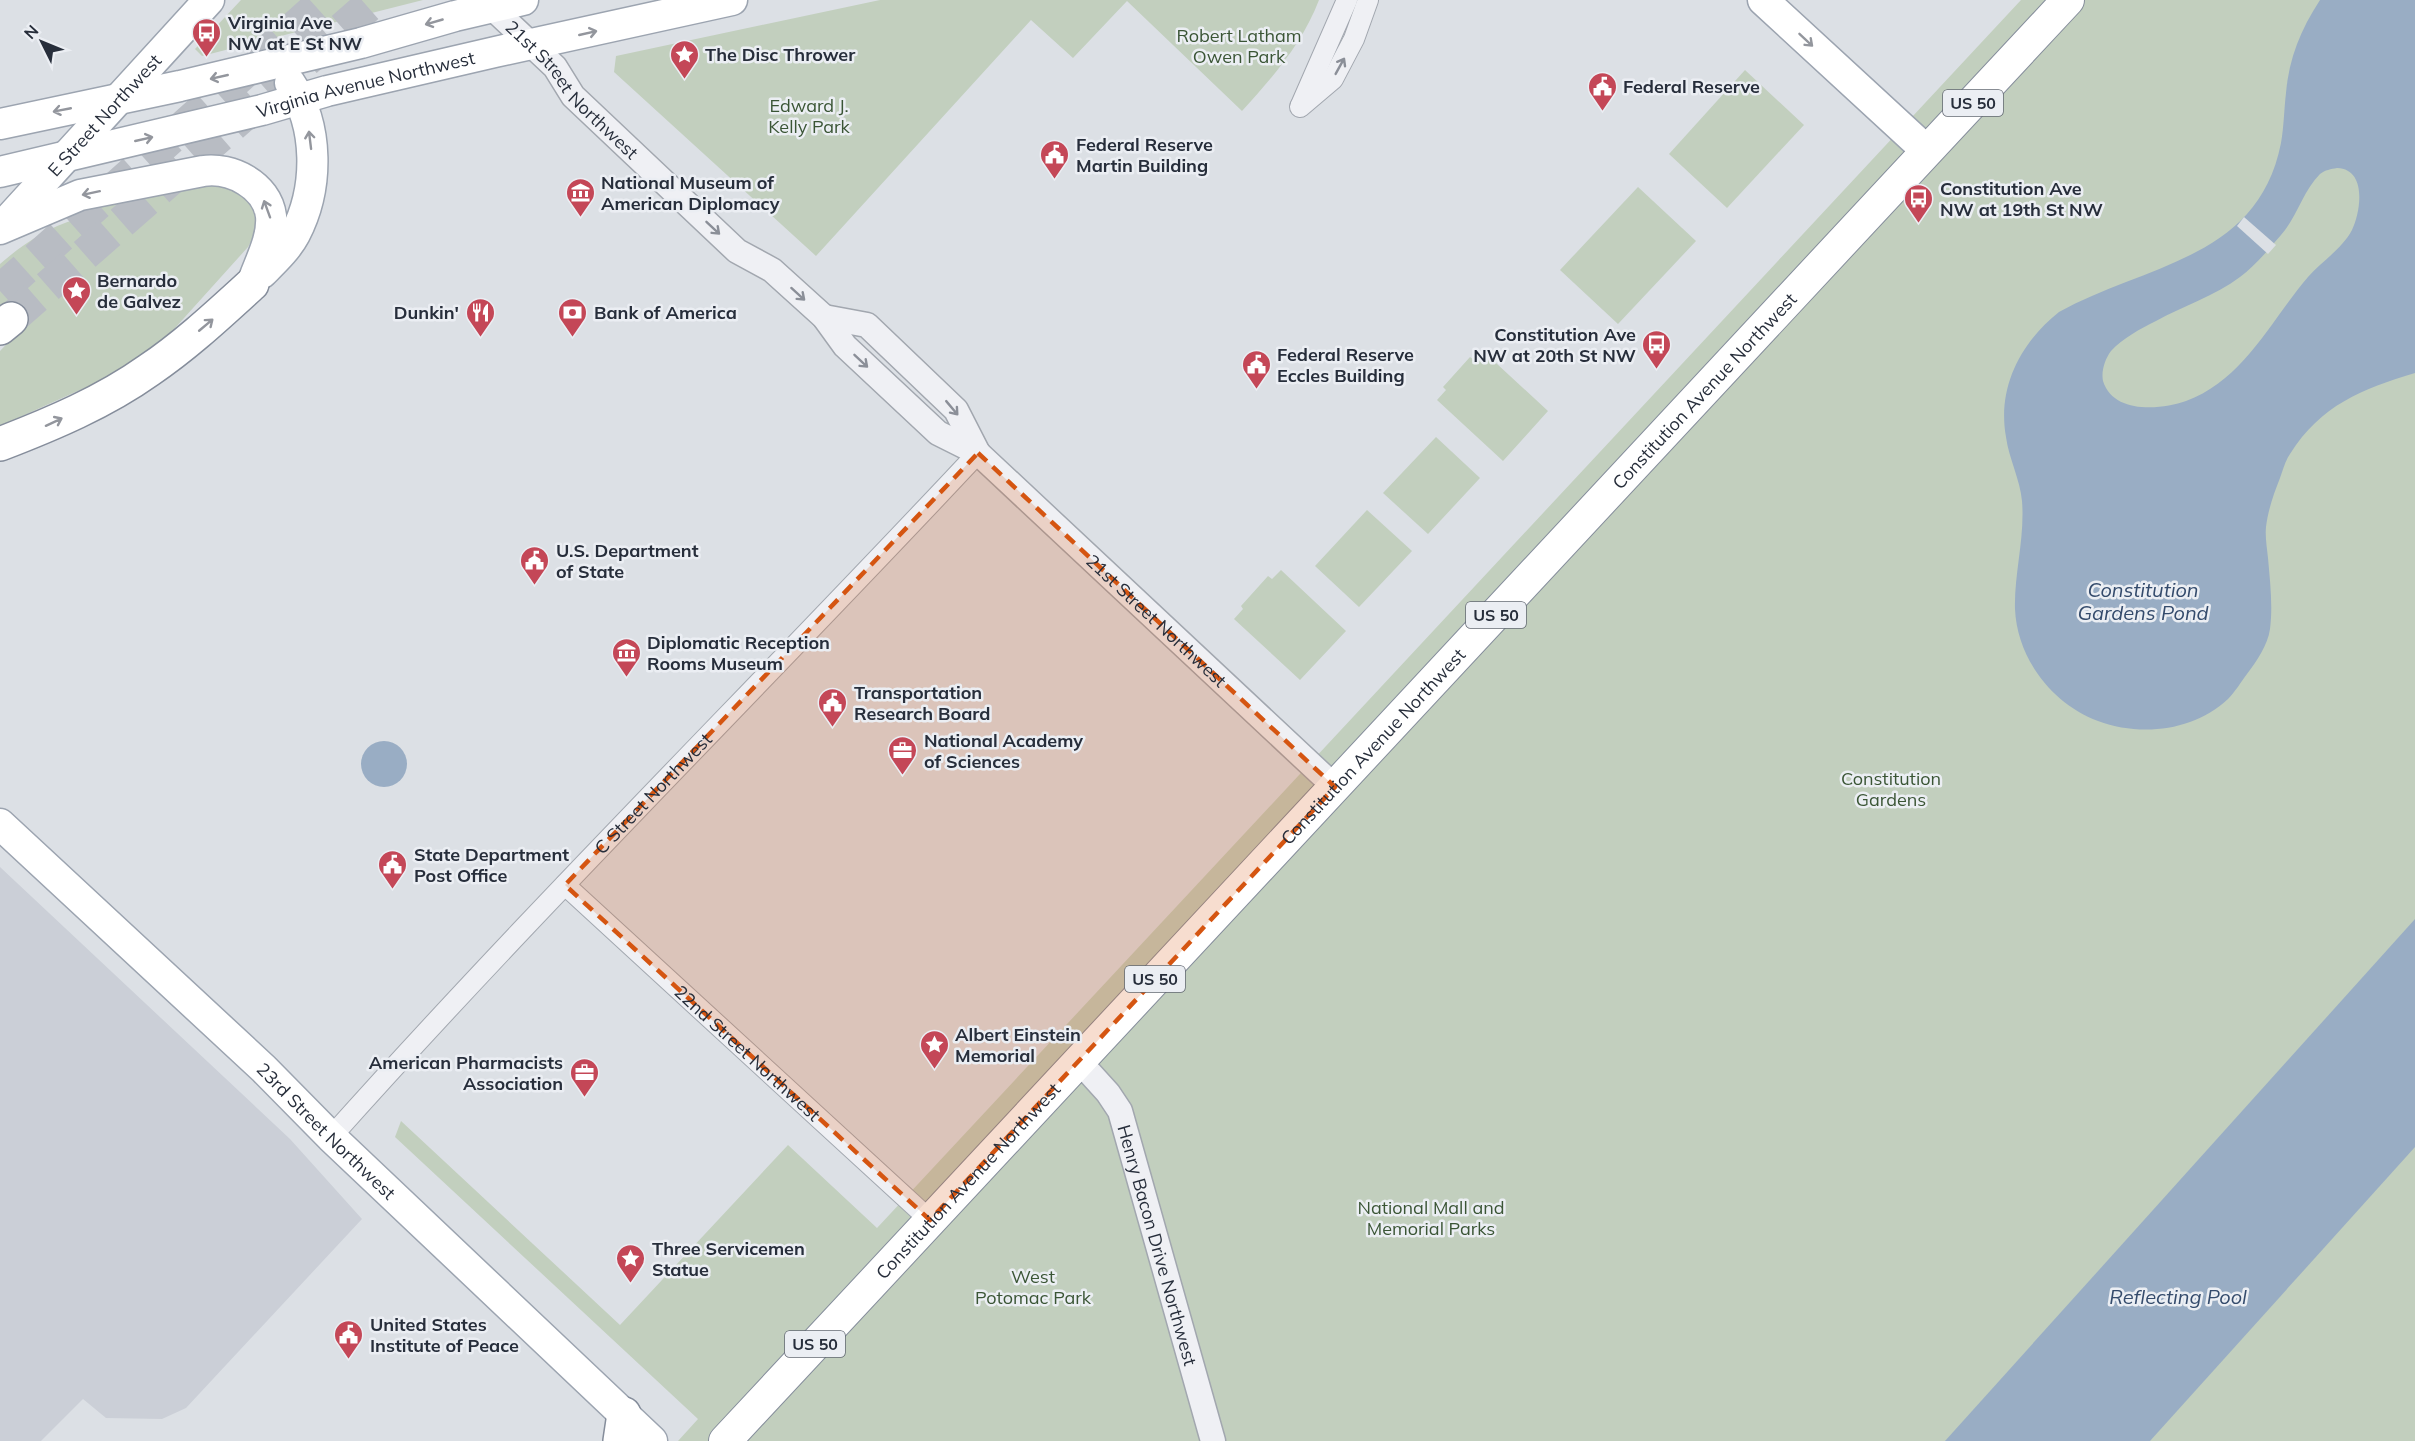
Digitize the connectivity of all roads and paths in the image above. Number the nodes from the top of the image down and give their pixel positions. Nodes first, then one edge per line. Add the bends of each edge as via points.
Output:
1 (209, 0) edge
2 (523, 0) edge
3 (732, 0) edge
4 (1347, 0) edge
5 (1368, 0) edge
6 (1763, 0) edge
7 (2068, 0) edge
8 (487, 3) edge
9 (531, 44) junction
10 (276, 63) junction
11 (119, 98) junction
12 (300, 99) junction
13 (0, 124) edge
14 (1927, 151) junction
15 (66, 158) junction
16 (0, 172) edge
17 (0, 229) edge
18 (252, 284) junction
19 (0, 444) edge
20 (978, 453) junction
21 (1335, 787) junction
22 (0, 824) edge
23 (565, 885) junction
24 (1079, 1061) junction
25 (330, 1137) junction
26 (930, 1220) junction
27 (622, 1427) edge
28 (652, 1441) edge
29 (724, 1441) edge
30 (1213, 1441) edge

1 - 11 main road, E Street Northwest
2 - 8 main road
9 -> 3 main road, Virginia Avenue Northwest
4 -> 5 street via 1300,107 1333,79
6 -> 14 main road
7 - 14 highway, Constitution Avenue Northwest / US 50
8 - 9 street, 21st Street Northwest
8 -> 10 main road via 361,44
9 - 12 main road, Virginia Avenue Northwest
9 -> 20 street, 21st Street Northwest via 555,67 573,96 737,251 772,270 824,317 844,346 938,433
10 -> 11 main road
10 - 12 main road
11 -> 13 main road
11 - 15 main road, E Street Northwest
15 -> 12 main road, Virginia Avenue Northwest
18 -> 12 main road via 294,236 308,198 312,154
14 - 21 highway, Constitution Avenue Northwest / US 50
15 - 16 main road, Virginia Avenue Northwest
15 - 17 main road, E Street Northwest
18 -> 17 main road via 269,239 271,216 254,187 222,170 80,195
19 -> 18 highway via 71,414 147,372
20 - 21 street, 21st Street Northwest
20 - 23 street, C Street Northwest
21 - 24 highway, Constitution Avenue Northwest / US 50
22 - 25 main road, 23rd Street Northwest via 264,1069
23 - 25 street, C Street Northwest
23 - 26 street, 22nd Street Northwest
24 - 26 highway, Constitution Avenue Northwest / US 50
24 - 30 street, Henry Bacon Drive Northwest via 1120,1111
25 - 27 main road, 23rd Street Northwest
26 - 29 highway, Constitution Avenue Northwest / US 50
27 - 28 main road, 23rd Street Northwest

